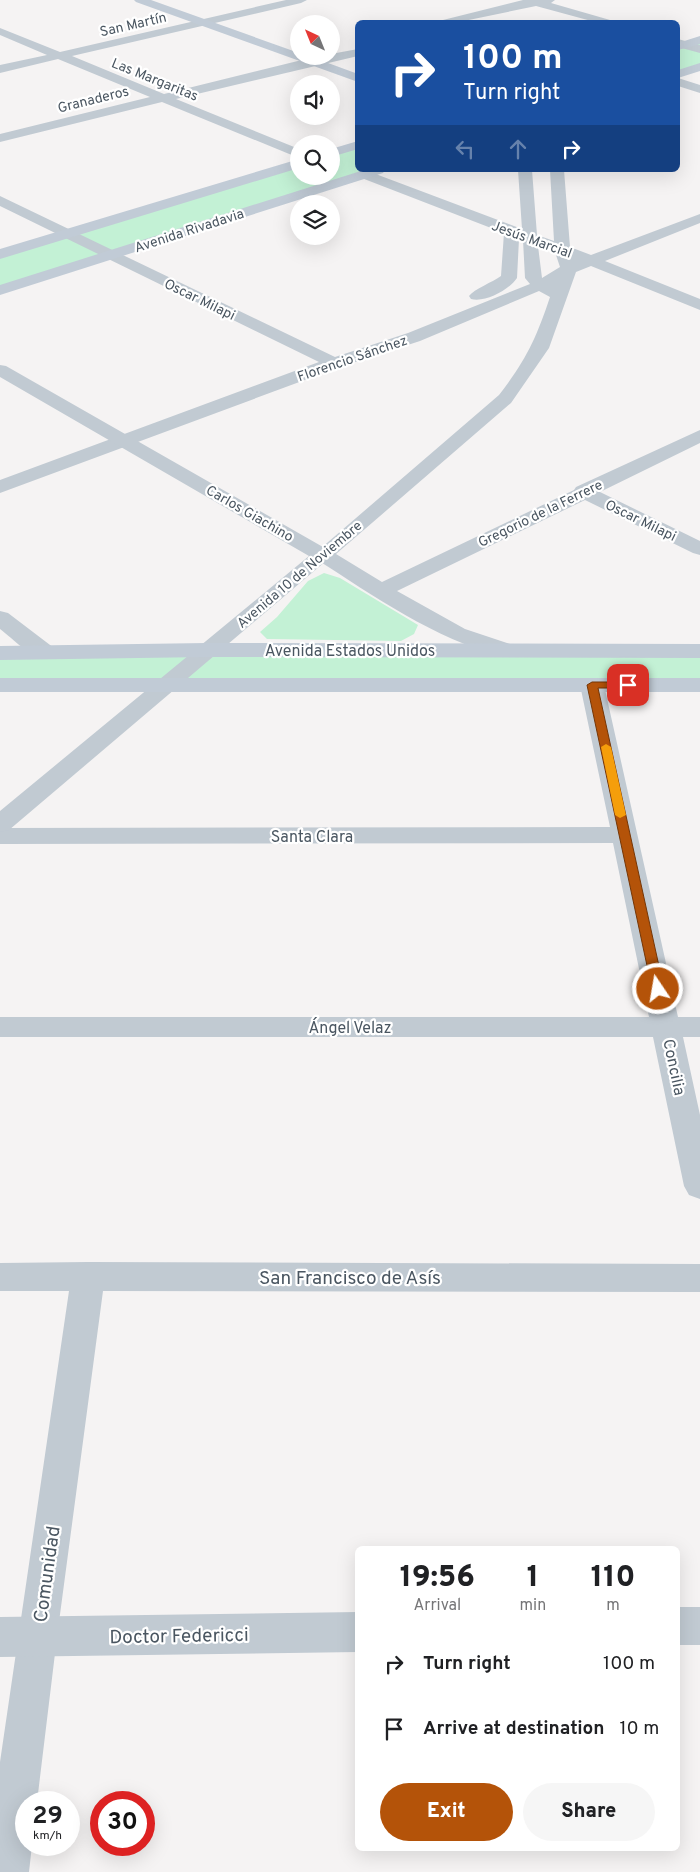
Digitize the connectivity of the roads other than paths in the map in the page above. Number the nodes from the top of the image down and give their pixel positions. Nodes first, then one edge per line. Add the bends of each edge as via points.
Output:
1 (140, 0) edge
2 (301, 0) edge
3 (538, 1) edge
4 (455, 20) edge
5 (482, 20) edge
6 (600, 20) edge
7 (203, 23) junction
8 (0, 31) edge
9 (700, 40) edge
10 (680, 45) edge
11 (355, 46) edge
12 (700, 49) edge
13 (340, 50) edge
14 (290, 51) edge
15 (355, 52) edge
16 (340, 55) edge
17 (60, 56) junction
18 (292, 65) edge
19 (329, 65) edge
20 (700, 67) edge
21 (0, 69) edge
22 (680, 73) edge
23 (355, 77) edge
24 (680, 83) edge
25 (700, 89) edge
26 (162, 98) junction
27 (0, 138) edge
28 (355, 146) edge
29 (290, 150) edge
30 (340, 150) edge
31 (290, 166) edge
32 (371, 172) edge
33 (525, 172) edge
34 (557, 172) edge
35 (0, 200) edge
36 (700, 218) edge
37 (512, 232) junction
38 (66, 234) junction
39 (531, 239) junction
40 (562, 250) junction
41 (0, 254) edge
42 (110, 255) junction
43 (592, 261) junction
44 (569, 269) junction
45 (540, 285) junction
46 (0, 290) edge
47 (558, 294) junction
48 (700, 305) edge
49 (328, 360) junction
50 (0, 370) edge
51 (700, 436) edge
52 (123, 440) junction
53 (0, 487) edge
54 (583, 491) junction
55 (700, 550) edge
56 (323, 555) junction
57 (381, 591) junction
58 (0, 618) edge
59 (207, 650) junction
60 (502, 650) junction
61 (700, 651) edge
62 (0, 653) edge
63 (46, 653) junction
64 (166, 684) junction
65 (0, 685) edge
66 (592, 685) junction
67 (700, 685) edge
68 (0, 824) edge
69 (625, 835) junction
70 (0, 836) edge
71 (0, 1027) edge
72 (666, 1027) junction
73 (700, 1027) edge
74 (700, 1186) edge
75 (88, 1276) junction
76 (0, 1277) edge
77 (700, 1278) edge
78 (680, 1626) edge
79 (700, 1626) edge
80 (355, 1632) edge
81 (18, 1637) edge
82 (7, 1872) edge

1 - 7 main road
2 - 7 street, San Martín
3 - 4 street
3 - 5 street via 530,8
3 - 6 street
7 - 14 main road
7 - 17 street, San Martín
8 - 17 street, Las Margaritas
9 - 10 main road
10 - 12 street
11 - 13 street
15 - 16 street, Granaderos
17 - 21 street, San Martín
17 - 26 street, Las Margaritas
18 - 26 street, Granaderos
19 - 23 main road
20 - 22 main road
24 - 25 street
26 - 27 street, Granaderos
26 - 29 street, Las Margaritas
28 - 30 main road
31 - 38 main road, Avenida Rivadavia
32 - 37 street, Jesús Marcial
32 - 42 main road, Avenida Rivadavia
33 - 39 street
34 - 40 street
35 - 38 street, Oscar Milapi
36 - 43 street, Florencio Sánchez
37 - 39 street, Jesús Marcial
37 - 49 street via 509,278 504,283
38 - 41 main road, Avenida Rivadavia
38 - 42 street, Oscar Milapi
39 - 40 street, Jesús Marcial
39 - 45 street via 533,278
40 - 43 street, Jesús Marcial
40 - 44 street
42 - 46 main road, Avenida Rivadavia
42 - 49 street, Oscar Milapi
43 - 44 street, Florencio Sánchez
43 - 48 street, Jesús Marcial
44 - 45 street, Florencio Sánchez
44 - 47 street, Avenida 10 de Noviembre
45 - 47 street
45 - 49 street, Florencio Sánchez via 423,333
47 - 56 street, Avenida 10 de Noviembre via 544,340 526,372 505,399
49 - 52 street, Florencio Sánchez
50 - 52 street, Carlos Giachino
51 - 54 street, Gregorio de la Ferrere
52 - 53 street, Florencio Sánchez
52 - 56 street, Carlos Giachino
54 - 55 street, Oscar Milapi
54 - 57 street, Gregorio de la Ferrere
56 - 57 street, Carlos Giachino
56 - 59 street, Avenida 10 de Noviembre
57 - 60 street, Carlos Giachino via 457,634
58 - 63 street
59 - 60 main road, Avenida Estados Unidos
59 - 63 main road, Avenida Estados Unidos
59 - 64 street, Avenida 10 de Noviembre
60 - 61 main road, Avenida Estados Unidos
62 - 63 main road, Avenida Estados Unidos
64 - 65 main road
64 - 66 main road
64 - 68 street, Avenida 10 de Noviembre
66 - 67 main road
66 - 69 street, Concilia
69 - 70 street, Santa Clara
69 - 72 street, Concilia
71 - 72 street, Ángel Velaz
72 - 73 street, Ángel Velaz
72 - 74 street, Concilia
75 - 76 street, San Francisco de Asís
75 - 77 street, San Francisco de Asís
75 - 81 street, Comunidad
78 - 79 street
80 - 81 street, Doctor Federicci
81 - 82 street, Comunidad

